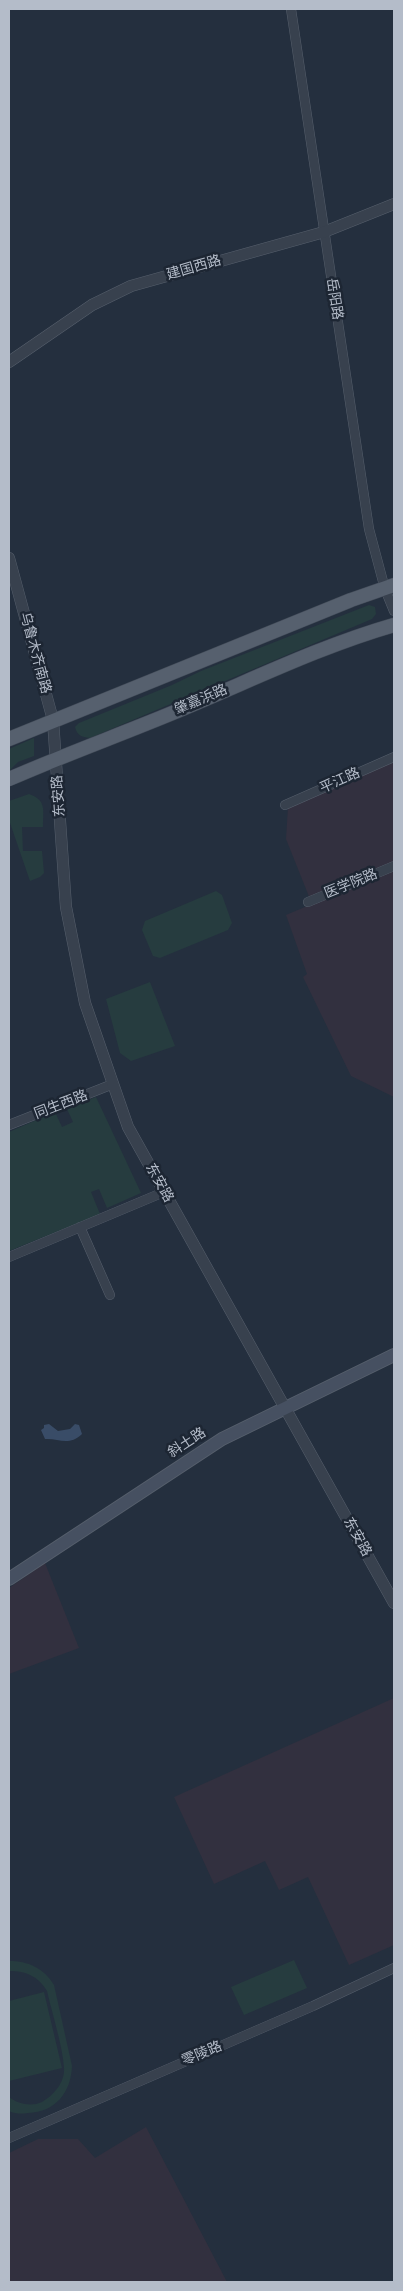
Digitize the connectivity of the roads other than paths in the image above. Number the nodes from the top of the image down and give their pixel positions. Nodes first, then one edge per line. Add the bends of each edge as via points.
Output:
1 (291, 9) edge
2 (394, 204) edge
3 (324, 232) junction
4 (9, 362) edge
5 (9, 558) edge
6 (390, 587) edge
7 (394, 611) edge
8 (394, 625) edge
9 (53, 720) junction
10 (9, 739) edge
11 (394, 757) edge
12 (56, 758) junction
13 (9, 779) edge
14 (285, 805) dead end
15 (394, 866) edge
16 (308, 902) dead end
17 (113, 1084) junction
18 (9, 1125) edge
19 (164, 1192) junction
20 (80, 1228) junction
21 (9, 1257) edge
22 (110, 1295) dead end
23 (394, 1355) edge
24 (285, 1408) junction
25 (9, 1579) edge
26 (394, 1604) edge
27 (394, 1968) edge
28 (9, 2138) edge

1 - 3 street, 岳阳路
2 - 3 street, 建国西路
3 - 4 street, 建国西路 via 131,286 92,304
3 - 6 street, 岳阳路 via 369,529
5 - 9 street, 乌鲁木齐南路
6 - 7 street, 岳阳路
6 - 9 main road
8 - 12 main road, 肇嘉浜路 via 288,662 181,710
9 - 10 main road
9 - 12 street, 东安路
11 - 14 street, 平江路
12 - 13 main road, 肇嘉浜路
12 - 17 street, 东安路 via 66,907 85,1003
15 - 16 street, 医学院路
17 - 18 street, 同生西路
17 - 19 street, 东安路 via 128,1127
19 - 20 street
19 - 24 street, 东安路
20 - 21 street
20 - 22 street
23 - 24 main road, 斜土路
24 - 25 main road, 斜土路 via 222,1439
24 - 26 street, 东安路
27 - 28 street, 零陵路

